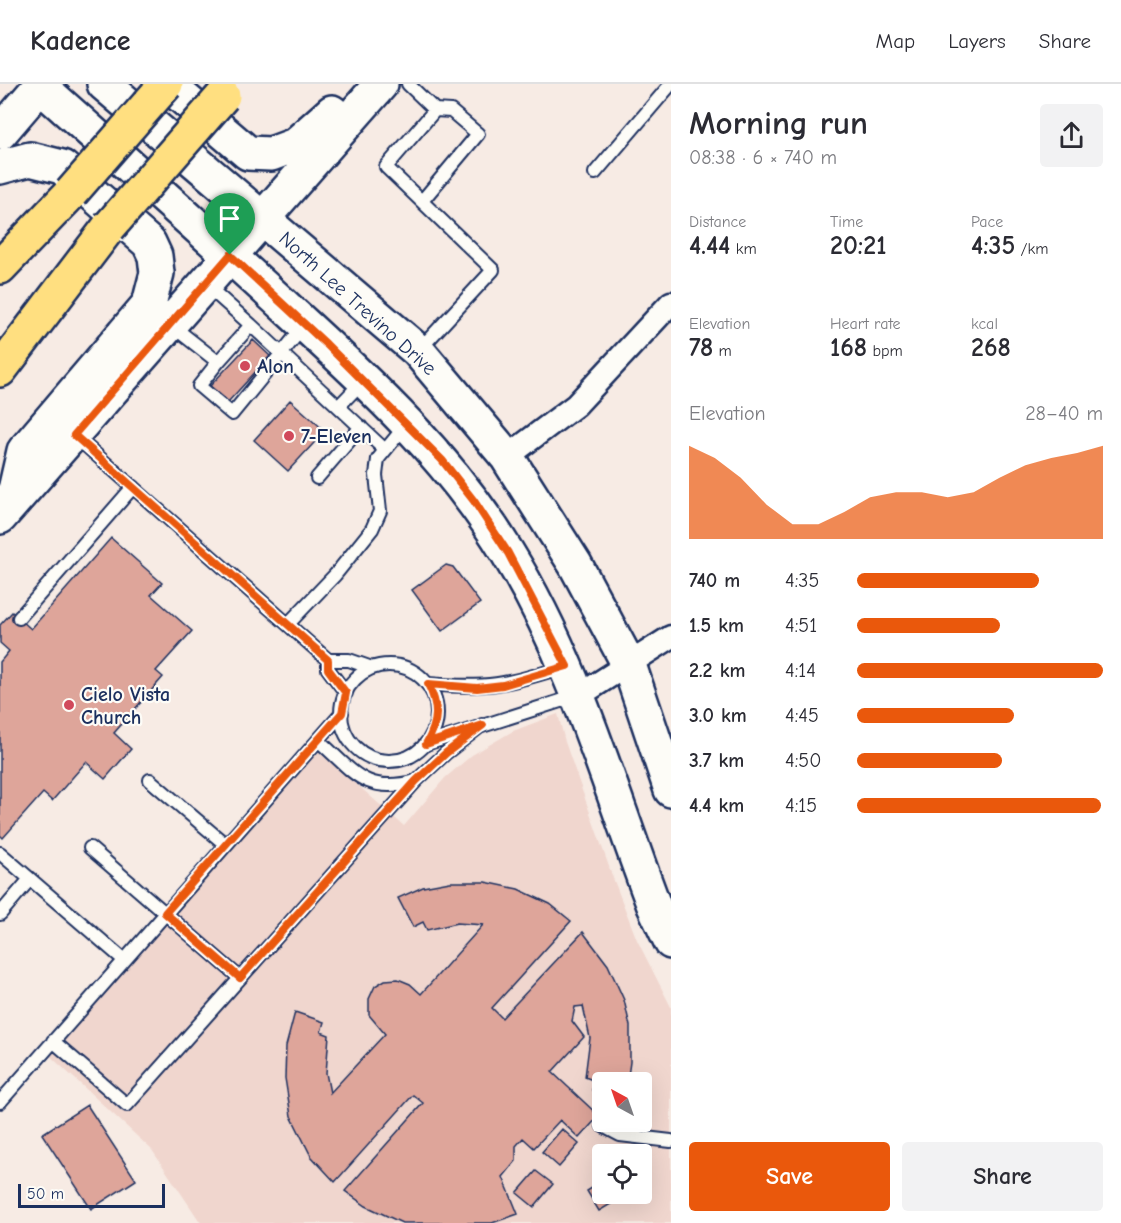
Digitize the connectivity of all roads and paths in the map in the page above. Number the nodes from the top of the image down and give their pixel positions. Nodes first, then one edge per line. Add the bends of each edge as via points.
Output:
1 (104, 84) edge
2 (167, 84) edge
3 (373, 84) edge
4 (381, 84) edge
5 (408, 84) edge
6 (671, 84) edge
7 (41, 85) edge
8 (228, 90) edge
9 (435, 110) junction
10 (0, 133) edge
11 (0, 166) edge
12 (595, 173) dead end
13 (422, 201) junction
14 (263, 217) junction
15 (230, 255) junction
16 (0, 267) edge
17 (205, 284) junction
18 (671, 303) edge
19 (170, 324) junction
20 (251, 325) junction
21 (305, 325) junction
22 (418, 351) junction
23 (282, 352) junction
24 (217, 369) junction
25 (0, 370) edge
26 (364, 381) junction
27 (339, 406) junction
28 (407, 424) junction
29 (361, 427) junction
30 (74, 435) junction
31 (385, 450) junction
32 (507, 457) junction
33 (317, 478) dead end
34 (133, 487) junction
35 (6, 510) edge
36 (19, 618) dead end
37 (288, 624) junction
38 (671, 637) edge
39 (328, 660) junction
40 (629, 665) junction
41 (567, 666) junction
42 (372, 668) junction
43 (428, 684) junction
44 (346, 693) junction
45 (580, 695) junction
46 (342, 713) junction
47 (483, 725) junction
48 (318, 740) junction
49 (426, 744) junction
50 (150, 780) dead end
51 (416, 781) junction
52 (671, 790) edge
53 (226, 845) junction
54 (90, 848) dead end
55 (0, 853) edge
56 (30, 879) junction
57 (662, 903) edge
58 (165, 913) junction
59 (0, 914) edge
60 (671, 942) edge
61 (124, 960) junction
62 (240, 978) junction
63 (53, 1041) junction
64 (0, 1102) edge
65 (614, 1132) edge
66 (671, 1141) edge

1 - 14 main road, North Lee Trevino Drive
2 - 3 main road via 248,153 271,154 295,145 330,113
2 - 16 highway, bridge
4 - 14 main road
5 - 9 lane
6 - 12 lane
7 - 10 main road
7 - 15 main road
8 - 25 highway, bridge via 109,227
9 - 13 lane via 386,167
9 - 13 lane via 451,111 478,134
11 - 35 main road via 30,159 62,167 149,243 157,273 149,304 24,451
13 - 22 lane via 493,270
14 - 15 main road
14 - 22 main road, North Lee Trevino Drive
15 - 17 main road
15 - 21 main road
17 - 19 main road
17 - 20 lane
18 - 32 street via 576,405
19 - 24 lane
19 - 30 main road
20 - 23 lane
20 - 24 lane
21 - 23 lane
21 - 26 main road
22 - 32 main road, North Lee Trevino Drive
23 - 24 lane via 242,394 232,414 199,386
23 - 27 lane
26 - 27 lane
26 - 28 main road
27 - 29 lane
28 - 31 lane
28 - 41 main road via 474,501 508,553
29 - 31 lane
29 - 33 lane
30 - 34 lane
30 - 35 main road
31 - 37 lane via 378,459 380,511 372,529
32 - 40 main road, North Lee Trevino Drive via 574,564
34 - 36 lane
34 - 37 lane
37 - 39 lane
38 - 40 street
39 - 42 lane via 349,660
39 - 44 lane via 328,669
40 - 45 street
40 - 52 main road, North Lee Trevino Drive
41 - 43 lane via 503,685 477,688
41 - 45 main road
42 - 43 lane via 402,666
42 - 44 lane via 358,676
43 - 49 lane via 437,714
44 - 46 lane
45 - 47 lane
45 - 57 main road
46 - 48 lane
46 - 49 lane via 345,733 367,755 398,760
47 - 49 lane
47 - 51 lane
48 - 51 lane via 363,780 385,787
48 - 53 lane
50 - 53 lane
51 - 62 lane
53 - 58 lane
54 - 58 lane
55 - 56 lane
56 - 59 lane
56 - 61 lane
57 - 60 main road
58 - 61 lane
58 - 62 lane
61 - 63 lane
62 - 63 lane via 127,1105
63 - 64 lane
65 - 66 lane

